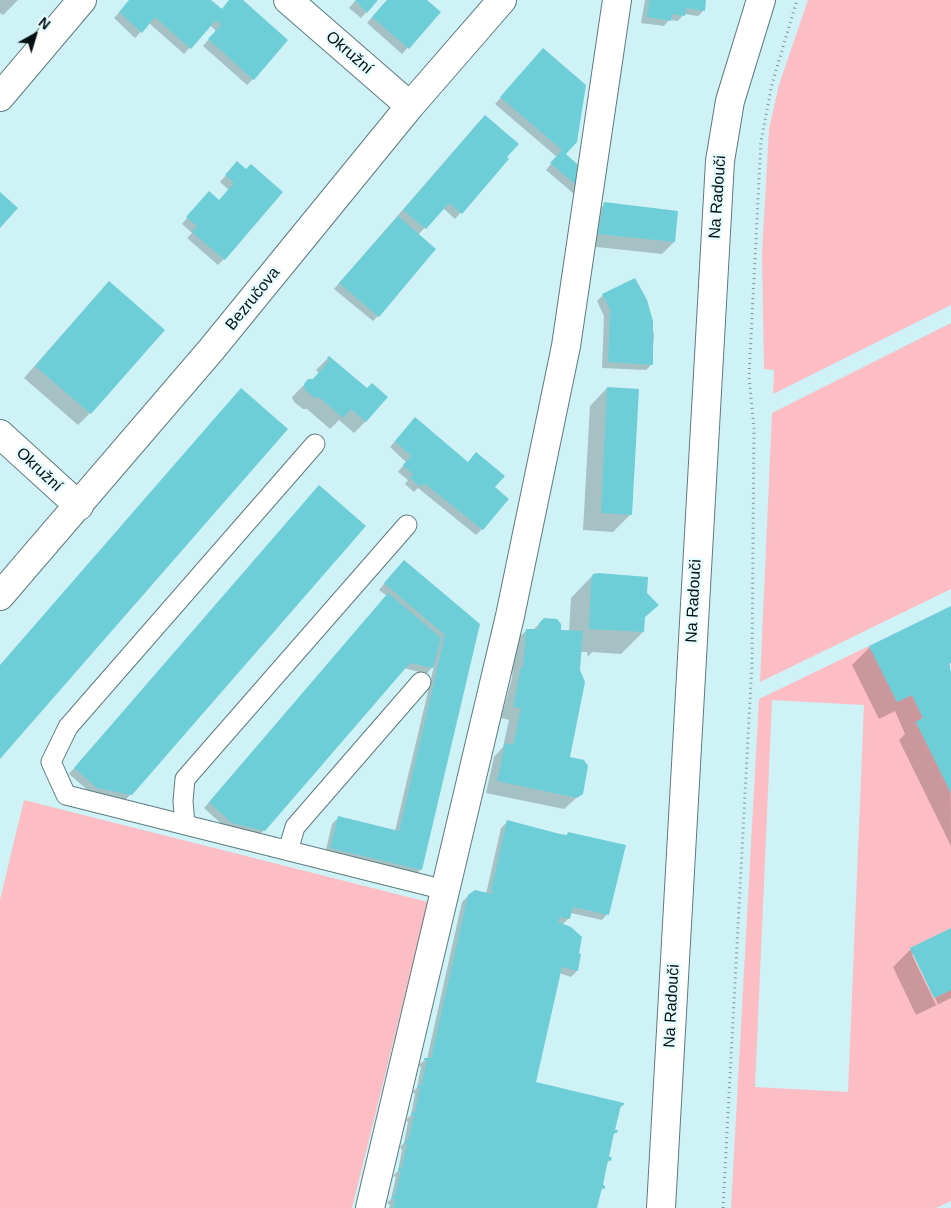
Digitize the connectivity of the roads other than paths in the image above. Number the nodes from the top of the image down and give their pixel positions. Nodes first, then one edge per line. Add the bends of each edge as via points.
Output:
1 (82, 0) edge
2 (288, 0) edge
3 (502, 0) edge
4 (618, 0) edge
5 (761, 0) edge
6 (0, 97) edge
7 (410, 106) junction
8 (0, 434) edge
9 (315, 444) dead end
10 (78, 506) junction
11 (406, 525) dead end
12 (0, 596) edge
13 (421, 682) dead end
14 (185, 825) junction
15 (288, 851) junction
16 (445, 890) junction
17 (370, 1208) edge
18 (661, 1208) edge

1 - 6 street
2 - 7 street, Okružní
3 - 7 street, Bezručova
4 - 16 street via 566,346 510,616
5 - 18 street, Na Radouči via 730,101 720,161
7 - 10 street, Bezručova via 211,350
8 - 10 street, Okružní
9 - 14 lane via 68,727 51,762 66,795
10 - 12 street, Bezručova
11 - 14 lane via 185,779
13 - 15 lane via 295,827
14 - 15 lane
15 - 16 lane
16 - 17 street

